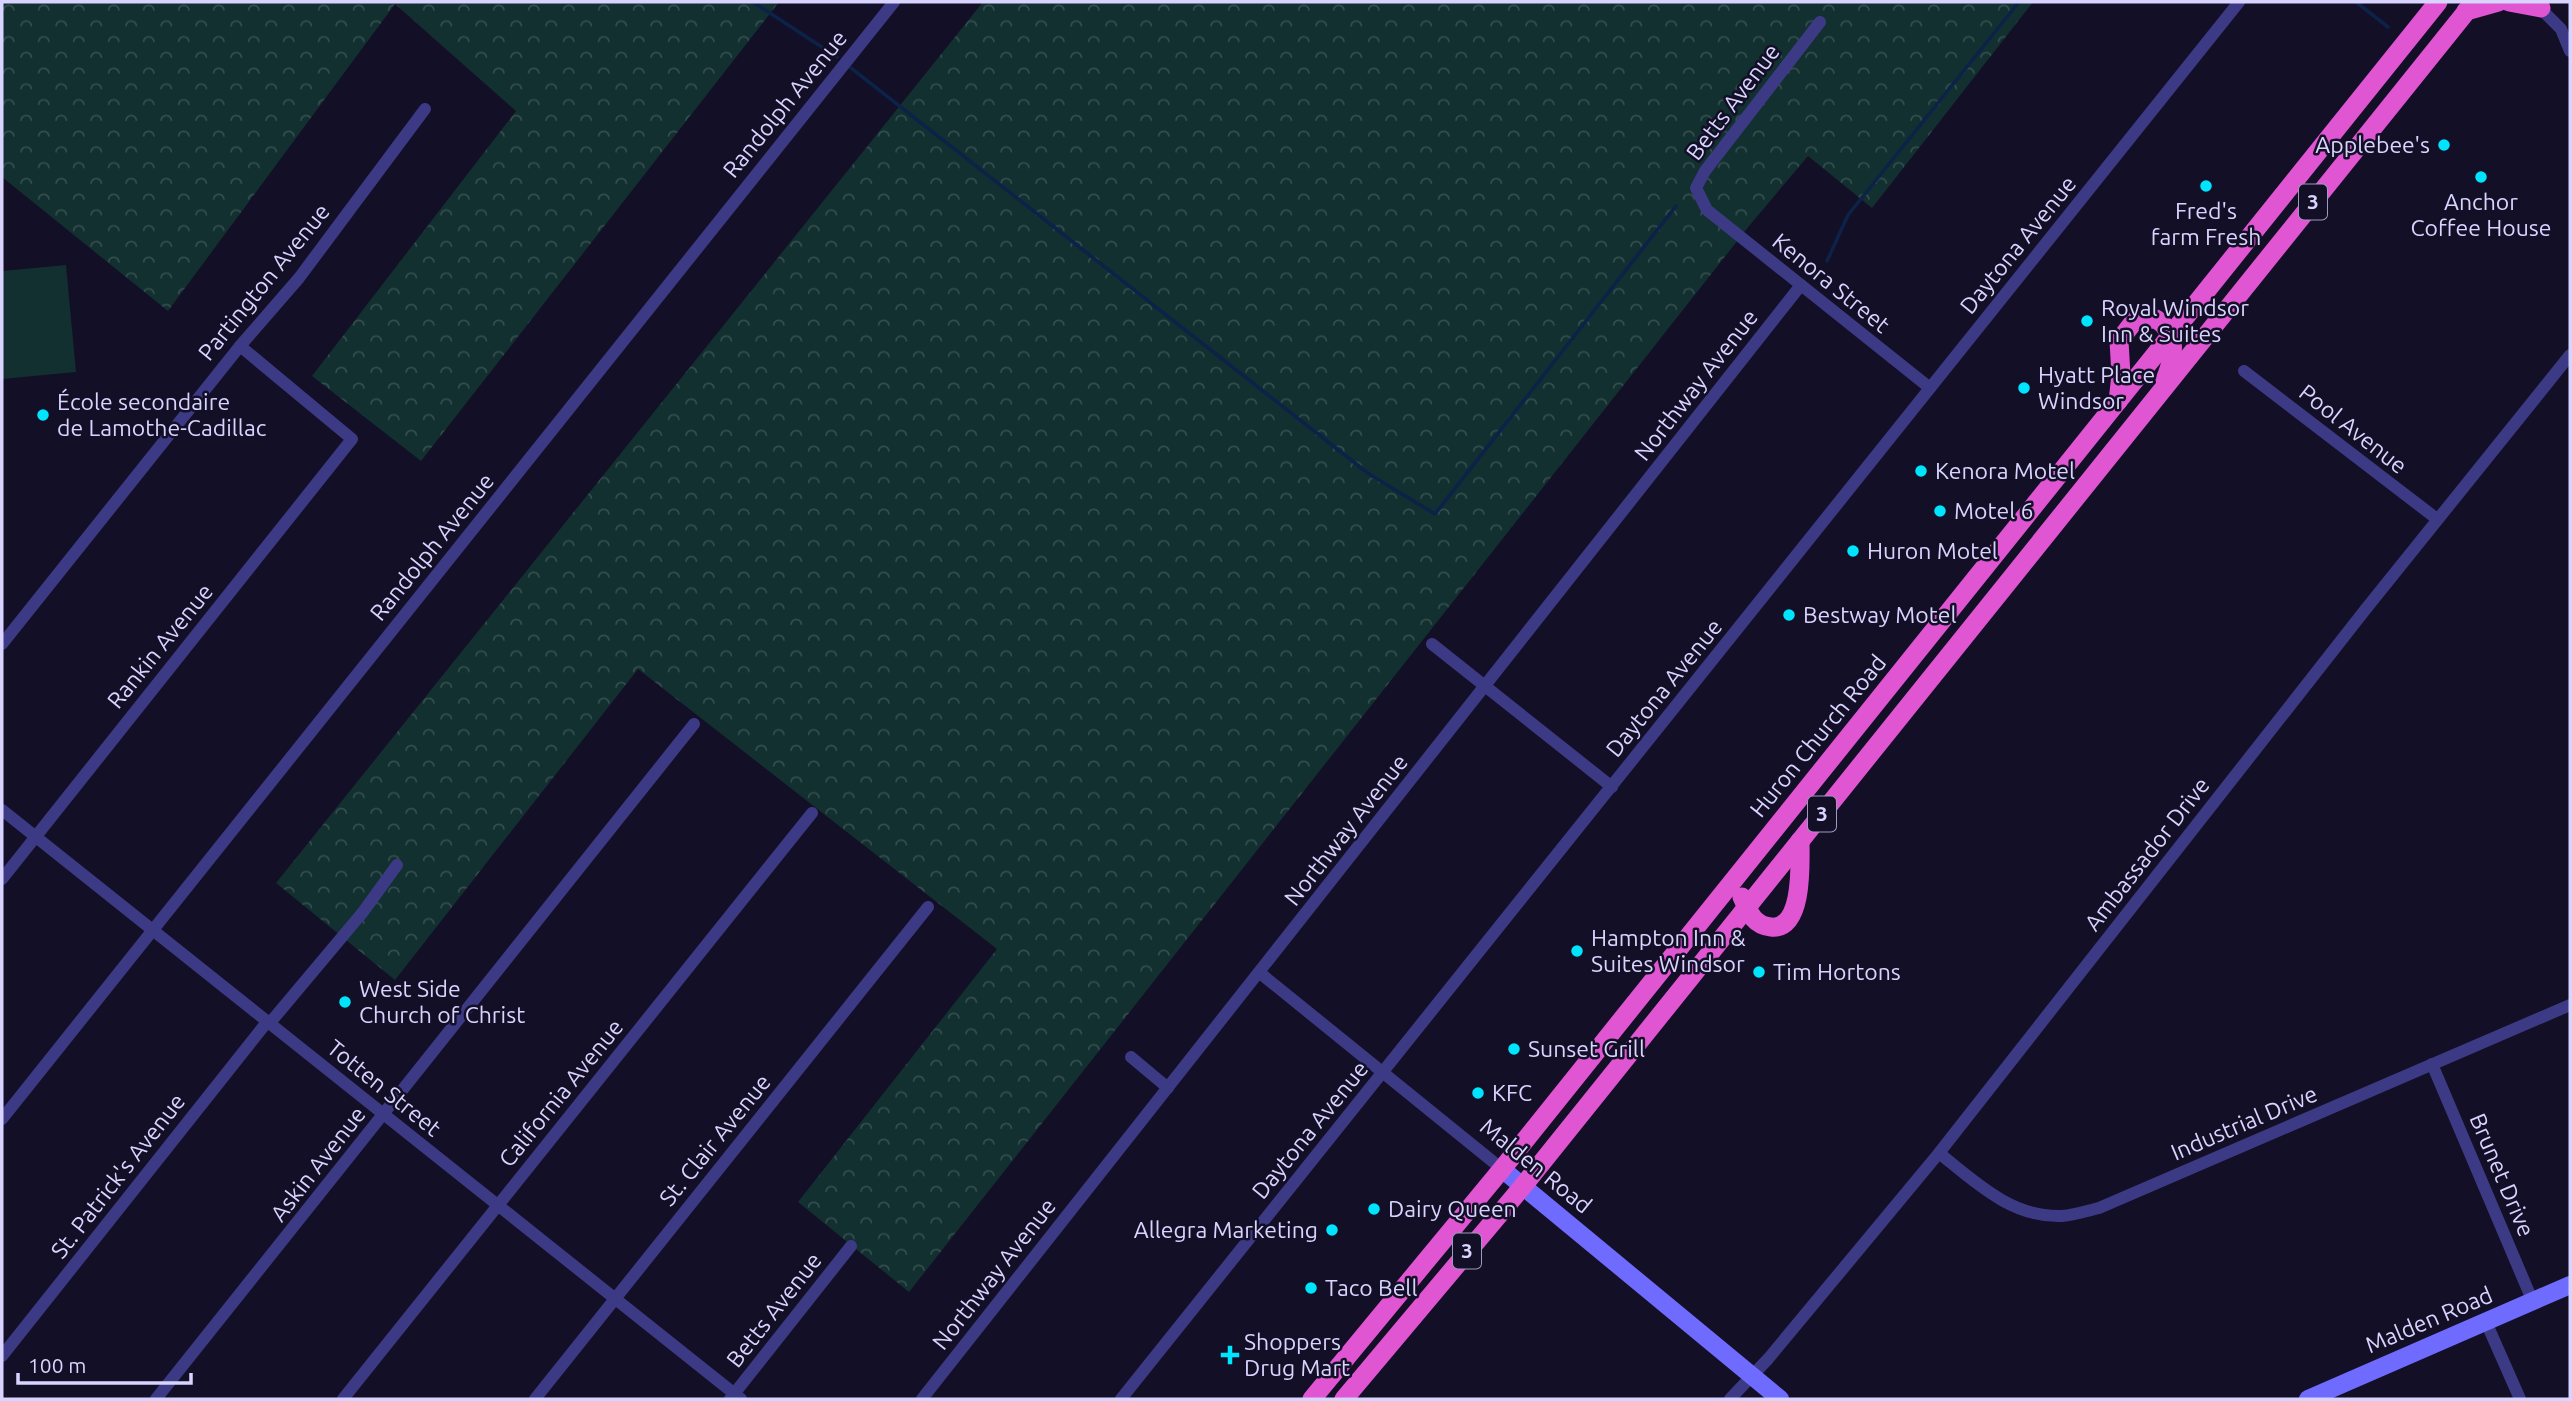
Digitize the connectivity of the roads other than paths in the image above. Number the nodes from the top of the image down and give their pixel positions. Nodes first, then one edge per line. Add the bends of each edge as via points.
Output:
1 (894, 2) edge
2 (2239, 2) edge
3 (2438, 2) edge
4 (2498, 2) edge
5 (2509, 2) edge
6 (2537, 5) edge
7 (2470, 6) edge
8 (1819, 22) dead end
9 (2570, 51) edge
10 (425, 108) dead end
11 (1706, 210) joint
12 (1801, 285) junction
13 (2171, 335) junction
14 (240, 346) junction
15 (2570, 355) edge
16 (2244, 371) dead end
17 (1930, 388) junction
18 (2160, 393) junction
19 (2118, 401) junction
20 (2437, 519) junction
21 (2, 644) edge
22 (1432, 644) dead end
23 (1486, 688) junction
24 (694, 724) dead end
25 (1612, 787) junction
26 (2, 810) edge
27 (813, 813) dead end
28 (35, 837) junction
29 (1800, 841) junction
30 (397, 865) dead end
31 (2, 879) edge
32 (1734, 880) junction
33 (928, 907) dead end
34 (1747, 907) junction
35 (152, 930) junction
36 (1260, 973) junction
37 (2570, 1004) edge
38 (268, 1023) junction
39 (1130, 1058) dead end
40 (2432, 1064) junction
41 (1383, 1073) junction
42 (1168, 1088) junction
43 (383, 1114) junction
44 (2, 1119) edge
45 (1939, 1153) junction
46 (1502, 1169) junction
47 (1523, 1186) junction
48 (498, 1206) junction
49 (851, 1247) dead end
50 (2570, 1285) edge
51 (615, 1299) junction
52 (2533, 1302) junction
53 (2486, 1322) junction
54 (2, 1356) edge
55 (1752, 1377) junction
56 (2343, 1391) edge
57 (735, 1398) edge
58 (156, 1399) edge
59 (343, 1399) edge
60 (535, 1399) edge
61 (922, 1399) edge
62 (1121, 1399) edge
63 (1312, 1399) edge
64 (1344, 1399) edge
65 (1730, 1399) edge
66 (1780, 1399) edge
67 (2308, 1399) edge
68 (2520, 1399) edge

1 - 35 street, Randolph Avenue
2 - 17 street, Daytona Avenue
3 - 13 highway, Huron Church Road / 3
4 - 7 highway
5 - 6 highway
6 - 9 street via 2561,29
7 - 18 highway, 3
8 - 11 street, Betts Avenue via 1705,171 1696,188
10 - 14 street, Partington Avenue via 299,278
11 - 12 street, Kenora Street
12 - 17 street, Kenora Street
12 - 23 street, Northway Avenue
13 - 18 highway via 2173,363
13 - 19 highway, Huron Church Road / 3
13 - 19 highway via 2150,317 2127,327 2119,341
14 - 21 street, Partington Avenue
14 - 28 street, Rankin Avenue via 352,439
15 - 20 street, Ambassador Drive
16 - 20 street, Pool Avenue
17 - 25 street, Daytona Avenue
18 - 29 highway, 3
19 - 32 highway, Huron Church Road / 3
20 - 45 street, Ambassador Drive
22 - 23 street
23 - 25 street
23 - 36 street, Northway Avenue
24 - 43 street, Askin Avenue
25 - 41 street, Daytona Avenue
26 - 28 street, Totten Street
27 - 48 street, California Avenue
28 - 31 street, Rankin Avenue
28 - 35 street, Totten Street
29 - 34 highway, 3
29 - 34 highway via 1796,905 1786,922 1776,928 1763,926 1753,920
30 - 38 street, St. Patrick's Avenue
32 - 34 highway
32 - 46 highway, Huron Church Road / 3
33 - 51 street, St. Clair Avenue
34 - 47 highway, 3
35 - 38 street, Totten Street
35 - 44 street, Randolph Avenue
36 - 41 street, Malden Road
36 - 42 street, Northway Avenue
37 - 40 street, Industrial Drive
38 - 43 street, Totten Street
38 - 54 street, St. Patrick's Avenue
39 - 42 street
40 - 45 street, Industrial Drive via 2099,1209 2062,1216 2019,1208 1994,1197
40 - 52 street, Brunet Drive
41 - 46 street, Malden Road
41 - 62 street, Daytona Avenue
42 - 61 street, Northway Avenue
43 - 48 street, Totten Street
43 - 58 street, Askin Avenue
45 - 55 street, Ambassador Drive
46 - 47 main road, Malden Road
46 - 63 highway, Huron Church Road / 3
47 - 55 main road, Malden Road
47 - 64 highway, 3
48 - 51 street, Totten Street
48 - 59 street, California Avenue
49 - 57 street, Betts Avenue
50 - 52 main road, Malden Road
51 - 57 street, Totten Street
51 - 60 street, St. Clair Avenue
52 - 53 main road, Malden Road
53 - 56 main road, Malden Road
53 - 68 street
55 - 65 street, Ambassador Drive
55 - 66 main road, Malden Road
56 - 67 main road, Malden Road

